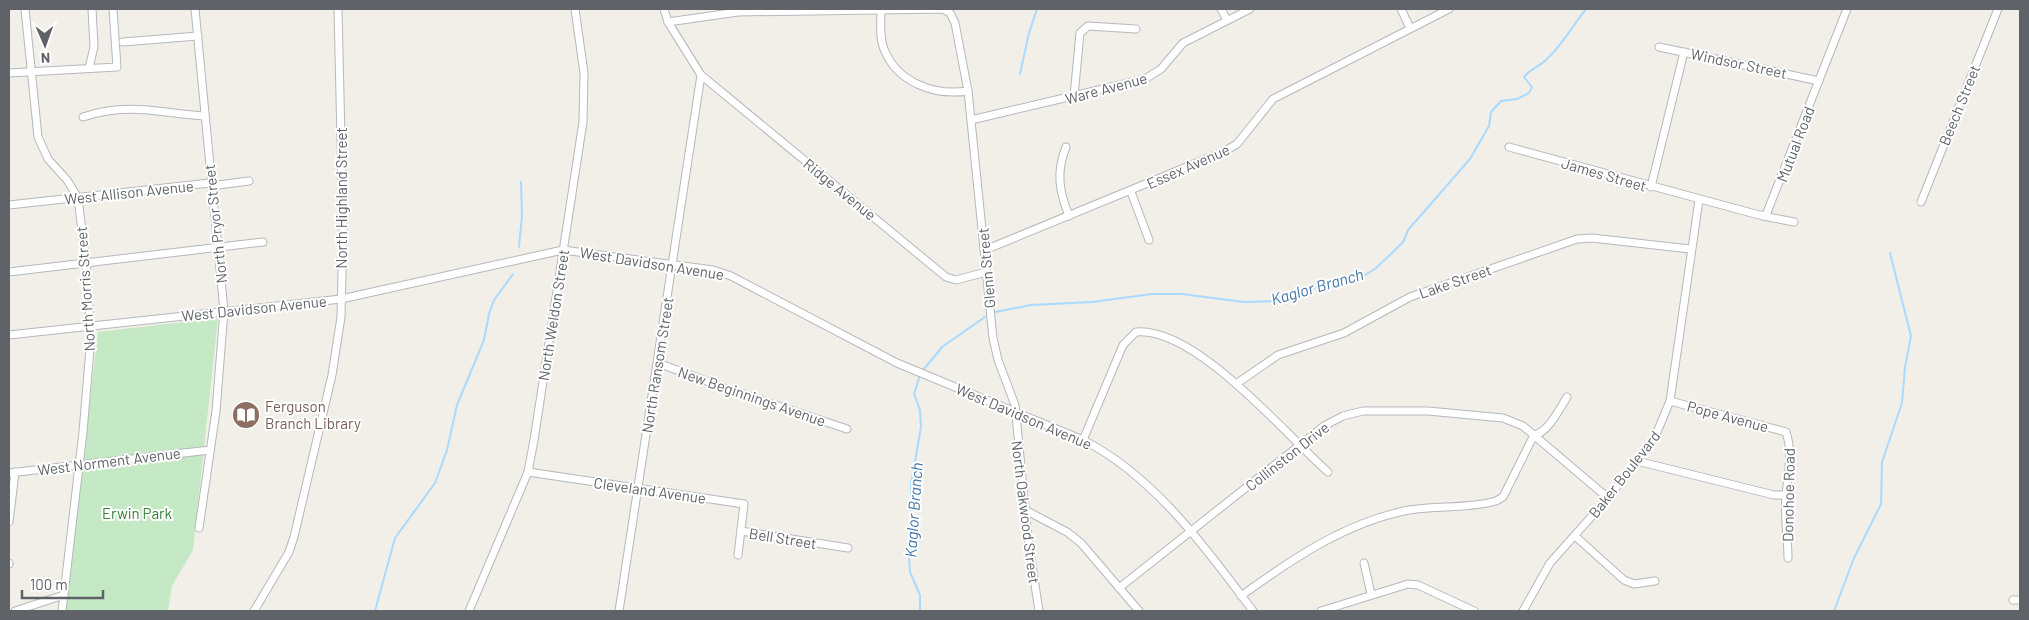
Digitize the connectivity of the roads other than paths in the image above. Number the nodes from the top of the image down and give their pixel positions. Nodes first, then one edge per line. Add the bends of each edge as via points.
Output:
1 (25, 9) edge
2 (92, 9) edge
3 (113, 9) edge
4 (196, 9) edge
5 (338, 9) edge
6 (575, 9) edge
7 (664, 9) edge
8 (1221, 9) edge
9 (1250, 9) edge
10 (1401, 9) edge
11 (1449, 9) edge
12 (1848, 9) edge
13 (1998, 9) edge
14 (881, 10) edge
15 (738, 11) edge
16 (1226, 20) junction
17 (668, 22) junction
18 (1410, 28) junction
19 (1136, 29) dead end
20 (198, 36) junction
21 (123, 42) dead end
22 (1659, 46) dead end
23 (1684, 52) junction
24 (89, 68) junction
25 (32, 72) junction
26 (9, 73) edge
27 (701, 75) junction
28 (1820, 81) junction
29 (968, 91) junction
30 (1074, 96) junction
31 (204, 116) junction
32 (83, 117) dead end
33 (972, 120) junction
34 (1066, 147) dead end
35 (1510, 147) dead end
36 (249, 182) dead end
37 (210, 183) junction
38 (1651, 187) junction
39 (1131, 192) junction
40 (78, 198) junction
41 (1699, 200) junction
42 (1921, 202) dead end
43 (9, 205) edge
44 (1069, 216) junction
45 (1763, 216) junction
46 (1794, 222) dead end
47 (1149, 240) dead end
48 (264, 242) dead end
49 (217, 247) junction
50 (563, 250) junction
51 (984, 250) junction
52 (1690, 250) junction
53 (86, 263) junction
54 (672, 264) junction
55 (9, 272) edge
56 (986, 272) junction
57 (341, 299) junction
58 (224, 311) junction
59 (90, 326) junction
60 (9, 336) edge
61 (658, 363) junction
62 (1236, 384) junction
63 (1567, 396) dead end
64 (1670, 401) junction
65 (1016, 413) junction
66 (847, 429) dead end
67 (1786, 432) joint
68 (1534, 435) junction
69 (1083, 440) junction
70 (1300, 446) junction
71 (210, 450) junction
72 (1637, 461) junction
73 (79, 465) junction
74 (12, 472) edge
75 (528, 472) junction
76 (1328, 472) dead end
77 (637, 489) junction
78 (1786, 495) junction
79 (1608, 498) junction
80 (1025, 510) junction
81 (9, 522) edge
82 (199, 528) dead end
83 (741, 531) junction
84 (1190, 532) junction
85 (1575, 536) junction
86 (848, 548) dead end
87 (738, 555) dead end
88 (1788, 558) dead end
89 (1364, 563) dead end
90 (1655, 581) dead end
91 (1119, 588) junction
92 (1371, 594) junction
93 (64, 595) junction
94 (1241, 596) junction
95 (15, 611) edge
96 (62, 611) edge
97 (254, 611) edge
98 (469, 611) edge
99 (619, 611) edge
100 (1039, 611) edge
101 (1138, 611) edge
102 (1252, 611) edge
103 (1321, 611) edge
104 (1474, 611) edge
105 (1524, 611) edge

1 - 25 street, North Morris Street
2 - 24 street via 94,46
3 - 24 street via 117,67
4 - 20 street, North Pryor Street
5 - 57 street, North Highland Street via 343,227
6 - 50 street, North Weldon Street via 585,100
7 - 17 street
8 - 16 street
9 - 16 street, Ware Avenue
10 - 18 street
11 - 18 street, Essex Avenue
12 - 28 street, Mutual Road
13 - 42 street, Beech Street
14 - 15 street, Glenn Street
14 - 29 street via 884,48 895,66 934,92
14 - 29 street, Glenn Street via 943,9 950,13 958,36
15 - 17 street, Glenn Street
16 - 30 street, Ware Avenue via 1183,42 1154,75
17 - 27 street
18 - 39 street, Essex Avenue via 1273,99 1237,144
19 - 30 street via 1088,26 1080,33
20 - 21 street
20 - 31 street, North Pryor Street
22 - 23 street, Windsor Street
23 - 28 street, Windsor Street
23 - 38 street
24 - 25 street
25 - 26 street
25 - 40 street, North Morris Street via 41,145 48,160 67,180
27 - 54 street, North Ransom Street
27 - 56 street, Ridge Avenue via 946,278 956,280
28 - 45 street, Mutual Road via 1769,209
29 - 33 street, Glenn Street
30 - 33 street, Ware Avenue
31 - 32 street via 143,108
31 - 37 street, North Pryor Street
33 - 51 street, Glenn Street
34 - 44 street via 1058,173
35 - 38 street, James Street
36 - 37 street, West Allison Avenue
37 - 40 street, West Allison Avenue
37 - 49 street, North Pryor Street
38 - 41 street, James Street
39 - 44 street, Essex Avenue
39 - 47 street
40 - 43 street, West Allison Avenue
40 - 53 street, North Morris Street
41 - 45 street
41 - 52 street, Baker Boulevard
44 - 51 street, Essex Avenue
45 - 46 street
48 - 49 street
49 - 53 street
49 - 58 street, North Pryor Street
50 - 54 street, West Davidson Avenue
50 - 57 street, West Davidson Avenue
50 - 75 street, North Weldon Street
51 - 56 street, Glenn Street
52 - 62 street, Lake Street via 1577,239 1410,297 1344,333 1278,354
52 - 64 street, Baker Boulevard
53 - 55 street
53 - 59 street, North Morris Street
54 - 61 street, North Ransom Street
54 - 65 street, West Davidson Avenue via 731,276 897,363
56 - 65 street, Glenn Street via 995,348
57 - 58 street, West Davidson Avenue
57 - 97 street, North Highland Street via 332,375 294,537 289,552
58 - 59 street, West Davidson Avenue
58 - 71 street, North Pryor Street
59 - 60 street, West Davidson Avenue
59 - 73 street, North Morris Street via 89,376
61 - 66 street, New Beginnings Avenue
61 - 77 street, North Ransom Street
62 - 69 street via 1213,364 1166,338 1154,333 1136,332 1124,345
62 - 70 street
63 - 68 street via 1540,434
64 - 67 street, Pope Avenue
64 - 72 street, Baker Boulevard via 1660,428
65 - 69 street, West Davidson Avenue
65 - 80 street, North Oakwood Street
67 - 78 street, Donohoe Road via 1789,441
68 - 70 street, Collinston Drive via 1520,424 1498,417 1420,411 1363,411 1332,421
68 - 79 street, Collinston Drive
68 - 94 street via 1503,497 1496,501 1409,510 1361,524 1284,564
69 - 84 street, West Davidson Avenue via 1134,472
70 - 76 street
70 - 84 street, Collinston Drive
71 - 73 street, West Norment Avenue
71 - 82 street, North Pryor Street
72 - 78 street
72 - 79 street, Baker Boulevard
73 - 74 street, West Norment Avenue
73 - 93 street, North Morris Street
74 - 81 street
75 - 77 street, Cleveland Avenue
75 - 98 street, North Weldon Street
77 - 83 street, Cleveland Avenue via 744,504
77 - 99 street, North Ransom Street
78 - 88 street, Donohoe Road
79 - 85 street, Baker Boulevard
80 - 91 street via 1081,543
80 - 100 street, North Oakwood Street
83 - 86 street, Bell Street
83 - 87 street, Bell Street
84 - 91 street, Collinston Drive
84 - 94 street, West Davidson Avenue
85 - 90 street via 1624,580 1634,584
85 - 105 street, Baker Boulevard via 1550,564
89 - 92 street
91 - 101 street
92 - 103 street
92 - 104 street via 1413,584
93 - 95 street
93 - 96 street, North Morris Street
94 - 102 street, West Davidson Avenue

